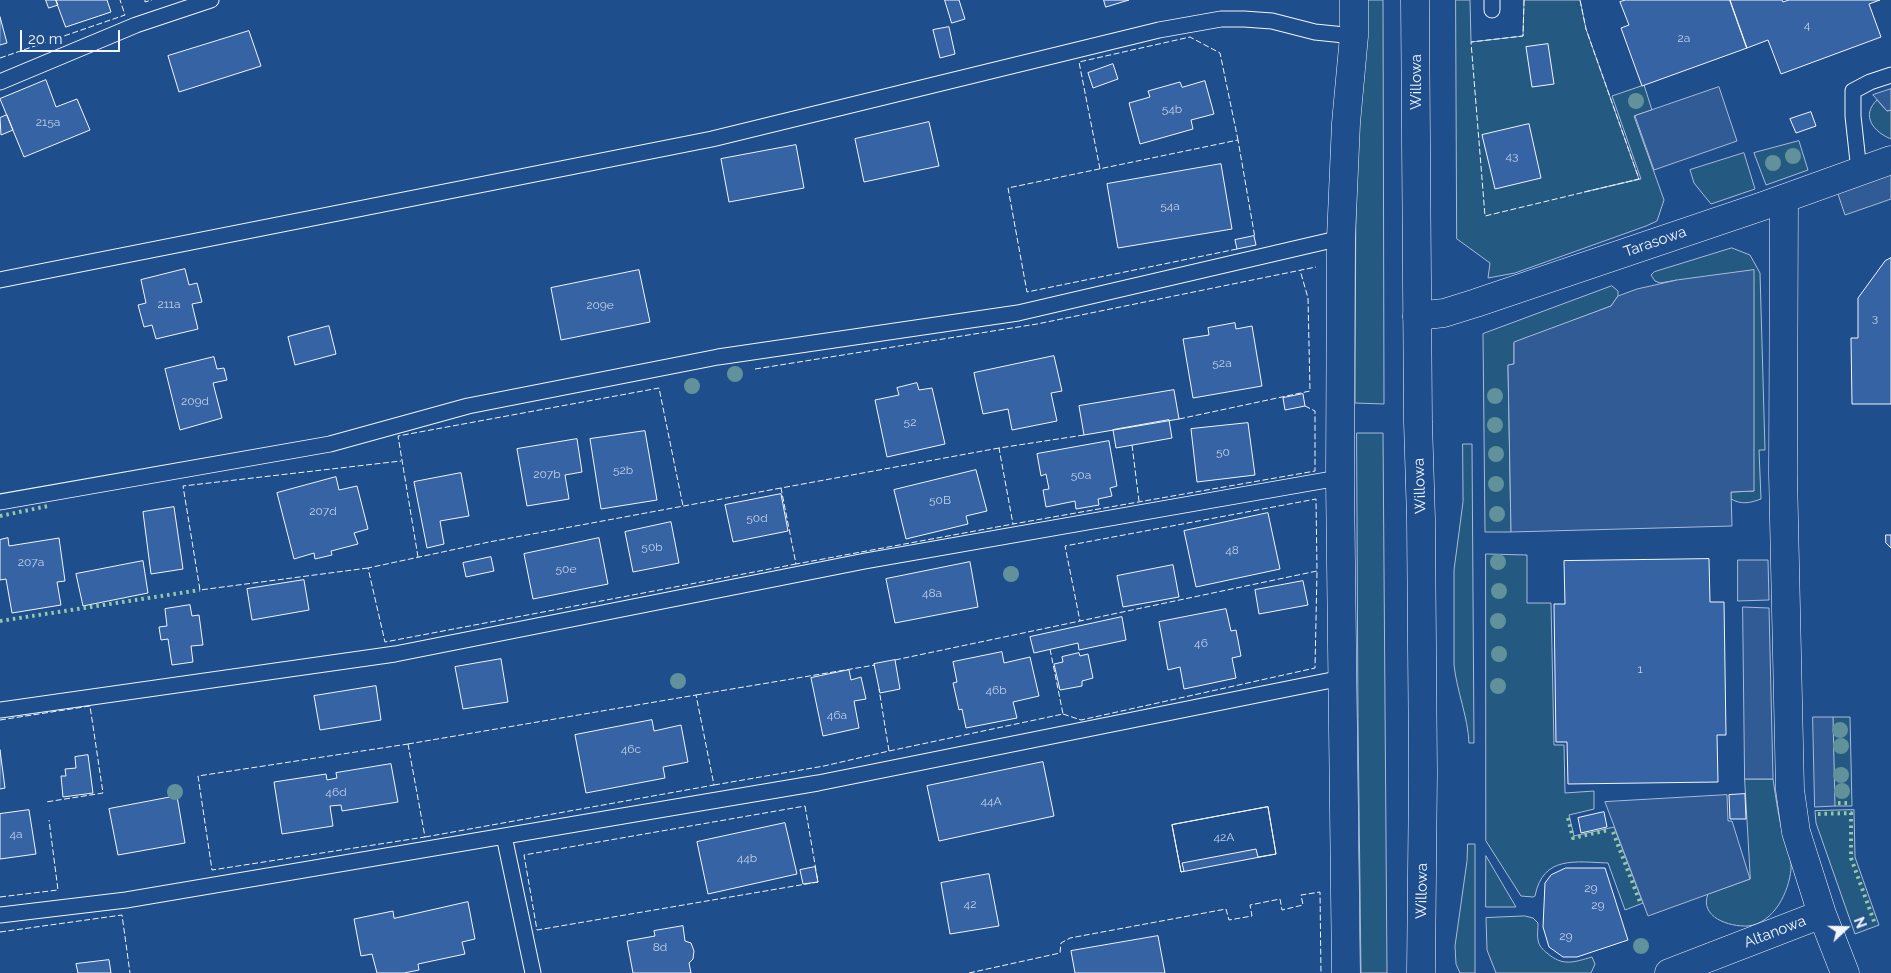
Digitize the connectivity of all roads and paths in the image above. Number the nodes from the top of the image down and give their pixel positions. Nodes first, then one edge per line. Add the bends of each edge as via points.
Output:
1 (211, 0) edge
2 (1354, 0) edge
3 (1415, 0) edge
4 (1354, 36) junction
5 (1891, 75) edge
6 (0, 82) edge
7 (1891, 160) edge
8 (1859, 171) junction
9 (1784, 199) junction
10 (1341, 238) junction
11 (0, 280) edge
12 (1417, 316) junction
13 (1340, 480) junction
14 (0, 502) edge
15 (1342, 678) junction
16 (0, 710) edge
17 (504, 836) junction
18 (1822, 914) junction
19 (0, 915) edge
20 (533, 973) edge
21 (1346, 973) edge
22 (1421, 973) edge
23 (1669, 973) edge
24 (1845, 973) edge

1 - 6 lane via 136,25
2 - 4 street
3 - 12 street, Willowa
4 - 10 street
4 - 11 lane via 1244,19 1221,19 1176,27 712,139
5 - 8 lane via 1854,91 1852,116
7 - 8 street, Tarasowa
8 - 9 street, Tarasowa
9 - 12 street, Tarasowa via 1444,313
9 - 18 street via 1783,474 1790,790 1796,832
10 - 13 street
10 - 14 lane via 1018,313 718,357 468,406 330,444
12 - 22 street, Willowa via 1423,764
13 - 15 street
13 - 16 lane via 866,561 395,654
15 - 17 lane via 818,782
15 - 21 street
17 - 19 lane via 126,900
17 - 20 lane
18 - 23 street, Altanowa
18 - 24 street, Altanowa

